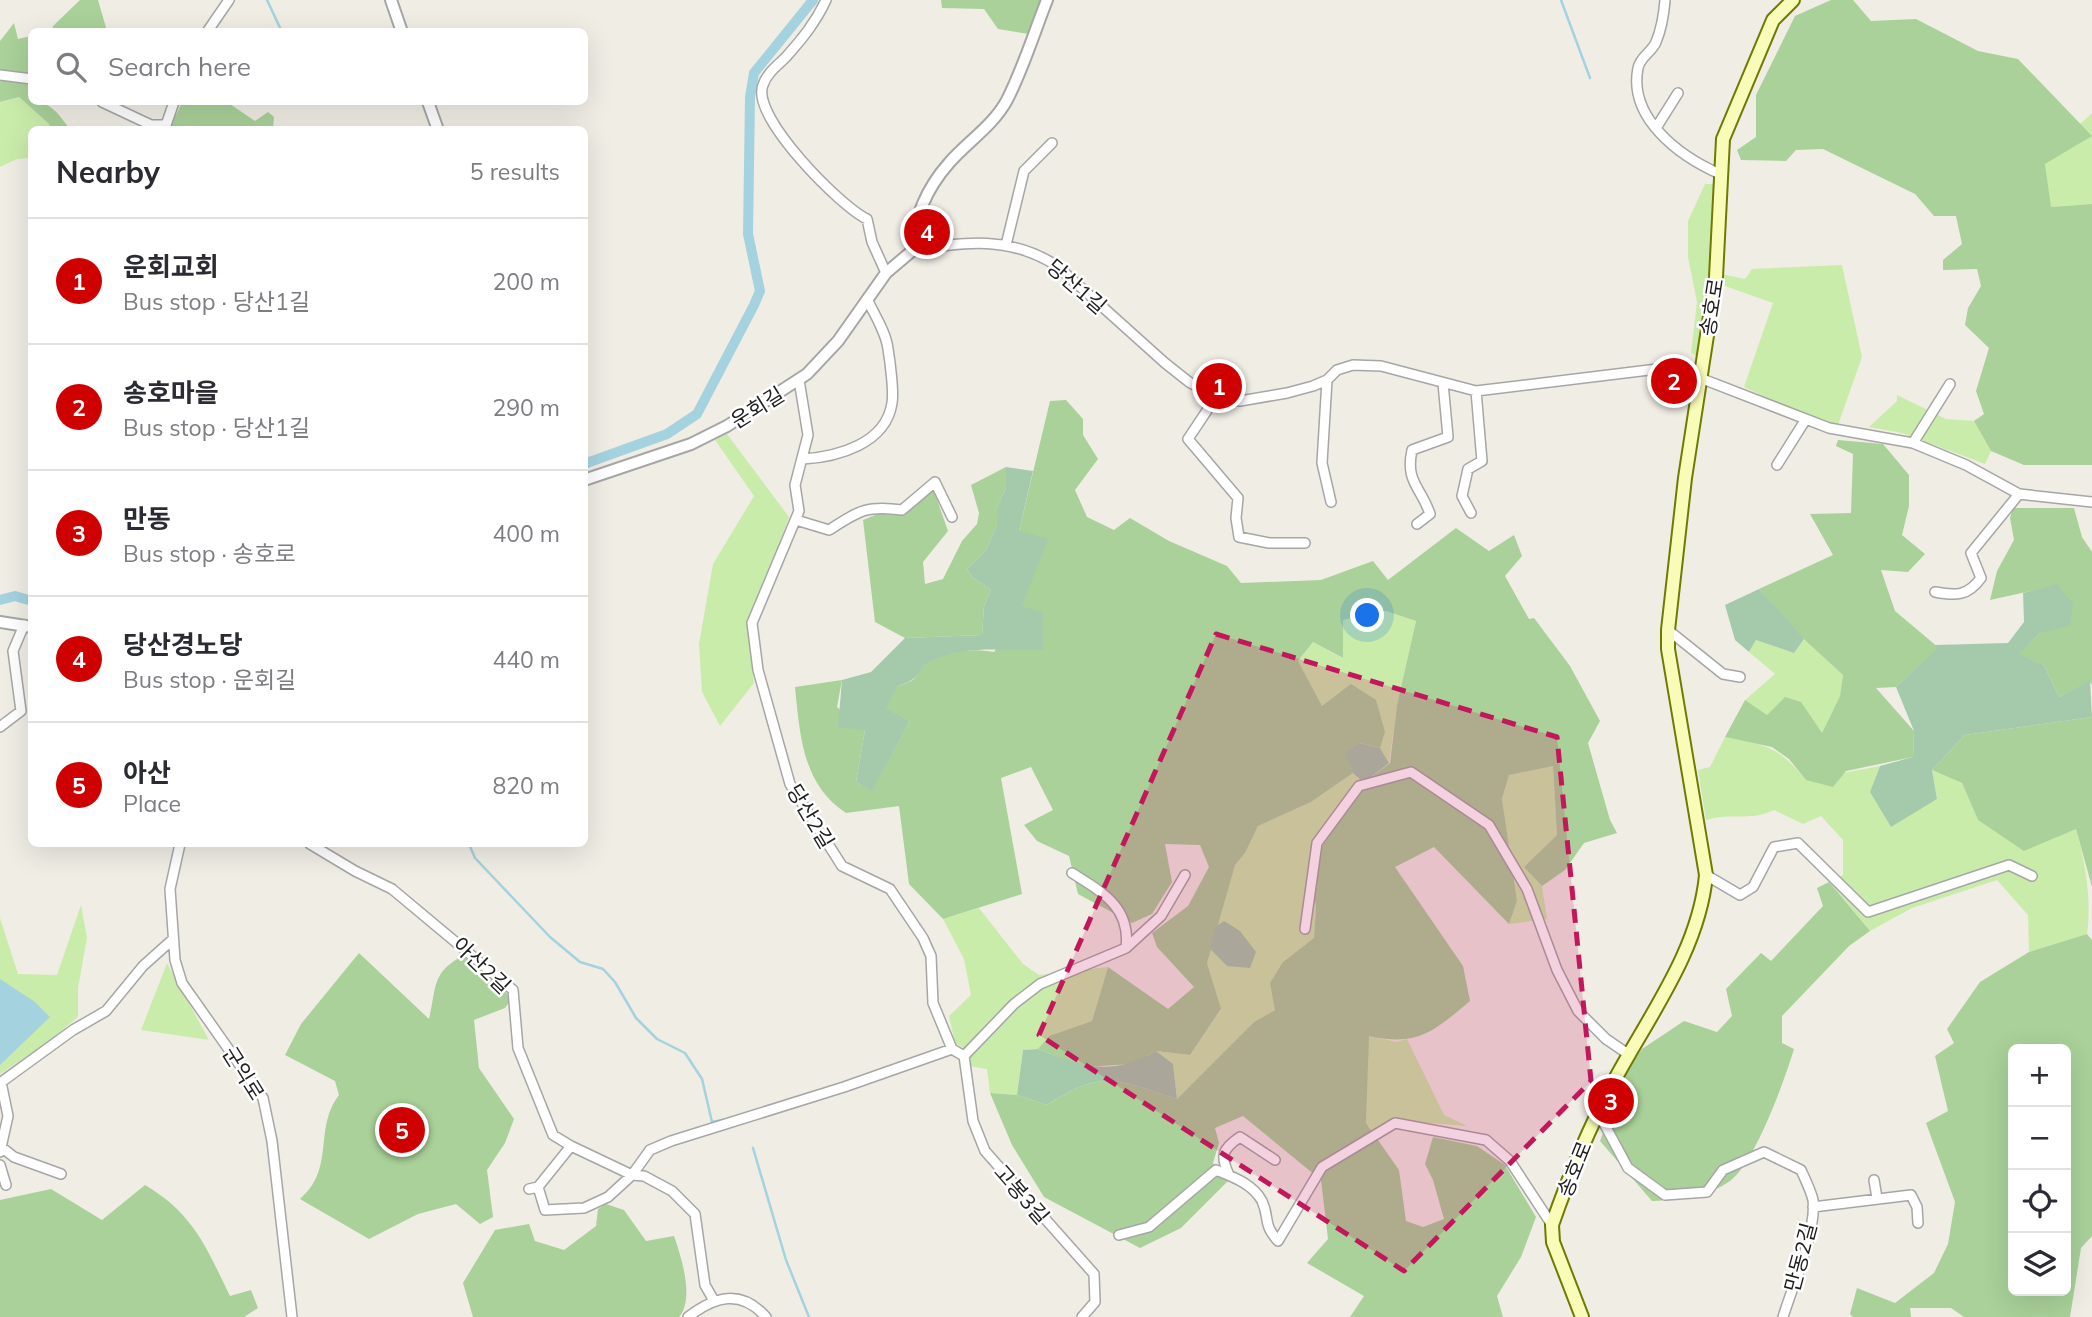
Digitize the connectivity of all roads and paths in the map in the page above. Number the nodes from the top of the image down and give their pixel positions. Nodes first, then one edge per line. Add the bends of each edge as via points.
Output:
1 (229, 0) edge
2 (391, 0) edge
3 (826, 0) edge
4 (1047, 0) edge
5 (1665, 0) edge
6 (1793, 0) edge
7 (210, 28) edge
8 (401, 28) edge
9 (0, 75) edge
10 (28, 78) edge
11 (1678, 93) dead end
12 (108, 105) edge
13 (173, 105) edge
14 (429, 105) edge
15 (148, 126) edge
16 (158, 126) edge
17 (437, 126) edge
18 (1656, 128) junction
19 (1052, 143) dead end
20 (1720, 174) junction
21 (1006, 245) junction
22 (912, 251) junction
23 (886, 273) junction
24 (867, 299) junction
25 (1700, 378) junction
26 (799, 380) junction
27 (1327, 380) junction
28 (1443, 383) junction
29 (1950, 384) dead end
30 (1476, 391) junction
31 (1216, 397) junction
32 (1806, 419) junction
33 (1913, 443) junction
34 (803, 459) junction
35 (1777, 465) dead end
36 (588, 479) edge
37 (2019, 494) junction
38 (1331, 502) dead end
39 (2092, 502) edge
40 (1471, 513) dead end
41 (952, 517) dead end
42 (796, 520) junction
43 (1417, 524) dead end
44 (1304, 544) dead end
45 (1935, 592) dead end
46 (0, 622) edge
47 (28, 626) edge
48 (1668, 630) junction
49 (1740, 677) dead end
50 (0, 727) edge
51 (179, 847) edge
52 (315, 847) edge
53 (1072, 873) dead end
54 (1185, 875) dead end
55 (1706, 875) junction
56 (2032, 876) dead end
57 (1305, 929) dead end
58 (172, 940) junction
59 (1126, 948) junction
60 (952, 1049) junction
61 (1629, 1054) junction
62 (964, 1056) junction
63 (0, 1082) edge
64 (1598, 1112) junction
65 (0, 1146) edge
66 (571, 1146) junction
67 (0, 1152) edge
68 (1275, 1160) dead end
69 (0, 1166) edge
70 (61, 1174) dead end
71 (632, 1175) junction
72 (1229, 1175) junction
73 (1874, 1180) dead end
74 (6, 1185) dead end
75 (1877, 1198) junction
76 (1813, 1207) junction
77 (1918, 1223) dead end
78 (1552, 1225) junction
79 (1119, 1235) dead end
80 (713, 1299) junction
81 (292, 1317) edge
82 (688, 1317) edge
83 (766, 1317) edge
84 (1082, 1317) edge
85 (1582, 1317) edge
86 (1783, 1317) edge

1 - 7 street
2 - 8 street
3 - 23 street via 802,39 767,75 761,89 763,103 821,184 867,219
4 - 22 street via 1007,101 949,163 924,199
5 - 18 street via 1656,44 1638,66 1636,95 1647,121
6 - 20 main road, 송호로 via 1776,14 1749,71 1723,139
9 - 10 street
11 - 18 street
12 - 15 street
13 - 16 street via 166,125
14 - 17 street
18 - 20 street via 1697,164
19 - 21 street via 1024,171
20 - 25 main road, 송호로 via 1717,265
21 - 22 street, 당산1길 via 972,243
21 - 31 street, 당산1길 via 1028,249 1057,266 1173,369
22 - 23 street, 운회길
23 - 24 street, 운회길
24 - 26 street, 운회길 via 824,358
24 - 34 street via 888,347 893,402 873,437 835,455
25 - 30 street, 당산1길 via 1682,366
25 - 32 street, 당산1길
25 - 48 main road, 송호로
26 - 34 street, 당산2길 via 808,435
26 - 36 street, 운회길 via 691,444
27 - 28 street, 당산1길 via 1337,370 1353,365 1381,366
27 - 31 street, 당산1길 via 1264,398
27 - 38 street via 1322,463
28 - 30 street, 당산1길
28 - 43 street via 1448,437 1412,450 1409,466 1430,514
29 - 33 street
30 - 40 street via 1482,461 1468,469 1462,496
31 - 44 street via 1188,439 1238,498 1239,537
32 - 33 street, 당산1길 via 1829,428
32 - 35 street
33 - 37 street, 당산1길
34 - 42 street, 당산2길 via 795,485
37 - 39 street
37 - 45 street via 1971,553 1981,578 1973,589 1953,596
41 - 42 street via 935,482 902,510 863,509 829,530
42 - 60 street, 당산2길 via 752,623 758,670 790,784 842,866 890,889 923,938 931,956 933,1003
46 - 47 street
47 - 50 street via 13,652 21,711
48 - 49 street via 1723,674
48 - 55 main road, 송호로
51 - 58 street, 군익로 via 170,889
52 - 66 street, 아산2길 via 392,889 513,990 518,1048 553,1135
53 - 59 street via 1111,898 1128,931
54 - 59 street via 1161,916
55 - 56 street via 1740,895 1753,887 1774,847 1798,843 1868,912 2009,865
55 - 61 main road, 송호로 via 1703,902 1689,944
57 - 61 street via 1317,843 1359,786 1411,772 1489,825 1527,889 1557,970 1578,1011
58 - 63 street via 106,1011
58 - 81 street, 군익로 via 182,983 263,1098
59 - 62 street via 1040,984 1014,1003
60 - 62 street
60 - 71 street via 671,1141 650,1150
61 - 64 main road, 송호로
62 - 84 street, 고봉3길 via 973,1121 985,1151 1094,1274 1095,1302
63 - 65 street via 8,1115
64 - 76 street, 만동2길 via 1628,1168 1665,1195 1707,1192 1723,1170 1764,1152 1801,1170
64 - 78 main road, 송호로
65 - 67 street
65 - 70 street via 14,1157
66 - 71 street, 아산2길
66 - 71 street via 533,1188 545,1210 584,1208 608,1197
68 - 72 street via 1240,1137 1224,1150 1222,1159
69 - 74 street
71 - 80 street, 아산2길 via 645,1176 671,1191 695,1214 705,1285
72 - 78 street via 1243,1181 1262,1200 1267,1228 1278,1241 1322,1167 1395,1123 1443,1130 1486,1140 1510,1161
72 - 79 street via 1216,1170 1149,1227
73 - 75 street
75 - 76 street
75 - 77 street via 1911,1195
76 - 86 street, 만동2길 via 1808,1239
78 - 85 main road, 송호로 via 1553,1242
80 - 82 street
80 - 83 street via 747,1301

